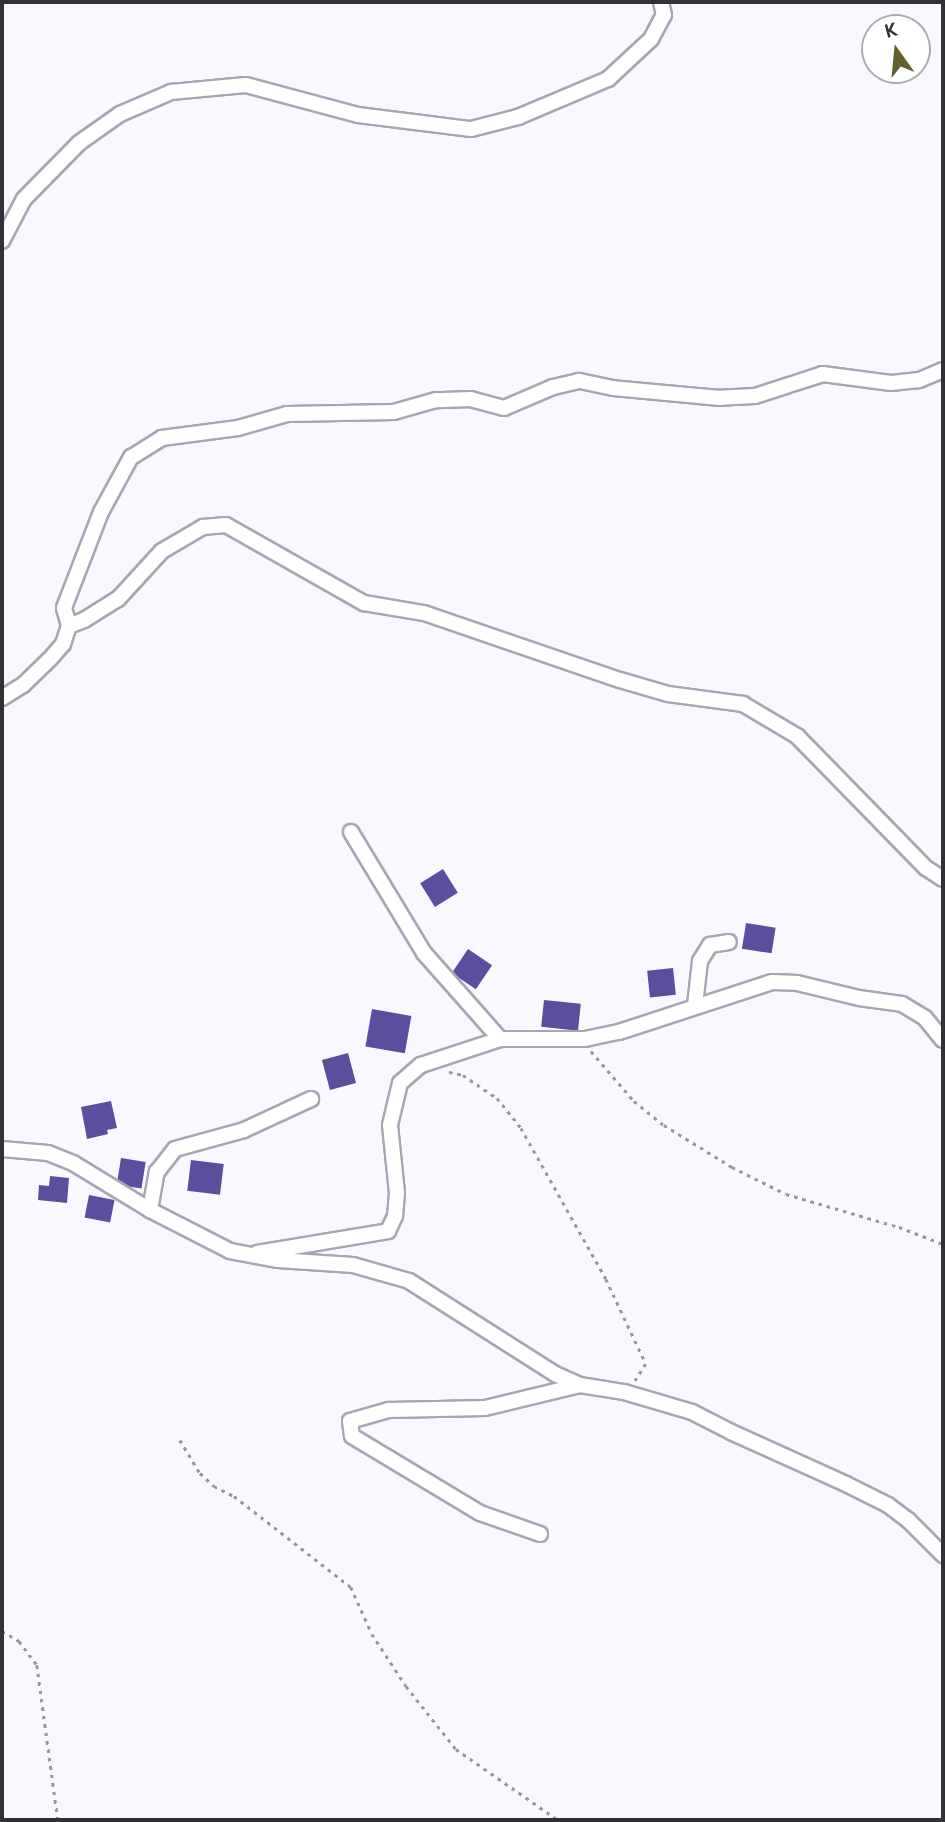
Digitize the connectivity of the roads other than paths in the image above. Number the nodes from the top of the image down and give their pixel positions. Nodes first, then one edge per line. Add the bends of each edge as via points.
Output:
1 (661, 2) edge
2 (2, 241) edge
3 (943, 370) edge
4 (69, 626) junction
5 (2, 698) edge
6 (351, 832) dead end
7 (943, 879) edge
8 (729, 942) dead end
9 (695, 1005) junction
10 (499, 1038) junction
11 (943, 1040) edge
12 (311, 1098) dead end
13 (2, 1149) edge
14 (150, 1210) junction
15 (252, 1254) junction
16 (580, 1385) junction
17 (540, 1534) dead end
18 (943, 1555) edge

1 - 2 street via 664,15 651,39 608,79 518,117 471,129 358,115 246,85 171,92 120,114 79,143 24,199
3 - 4 street via 919,380 891,383 823,374 755,396 720,398 579,381 504,408 471,399 436,400 394,412 287,414 238,428 162,438 131,457 101,512 64,608
4 - 5 street via 63,644 44,666
4 - 7 street via 118,599 162,551 203,527 226,525 364,603 424,613 668,694 743,704 797,736 926,868
6 - 10 street via 424,953
8 - 9 street via 710,945 699,961
9 - 10 street via 585,1039
9 - 11 street via 772,982 797,983 902,1004 925,1018
10 - 15 street via 421,1065 400,1083 390,1125 397,1193 388,1231
12 - 14 street via 244,1130 175,1149 158,1172
13 - 14 street via 48,1153 73,1163
14 - 15 street via 230,1251
15 - 16 street via 353,1265 409,1281 529,1360
16 - 17 street via 485,1408 389,1410 351,1421 352,1436 468,1506
16 - 18 street via 624,1392 692,1412 846,1484 888,1505

